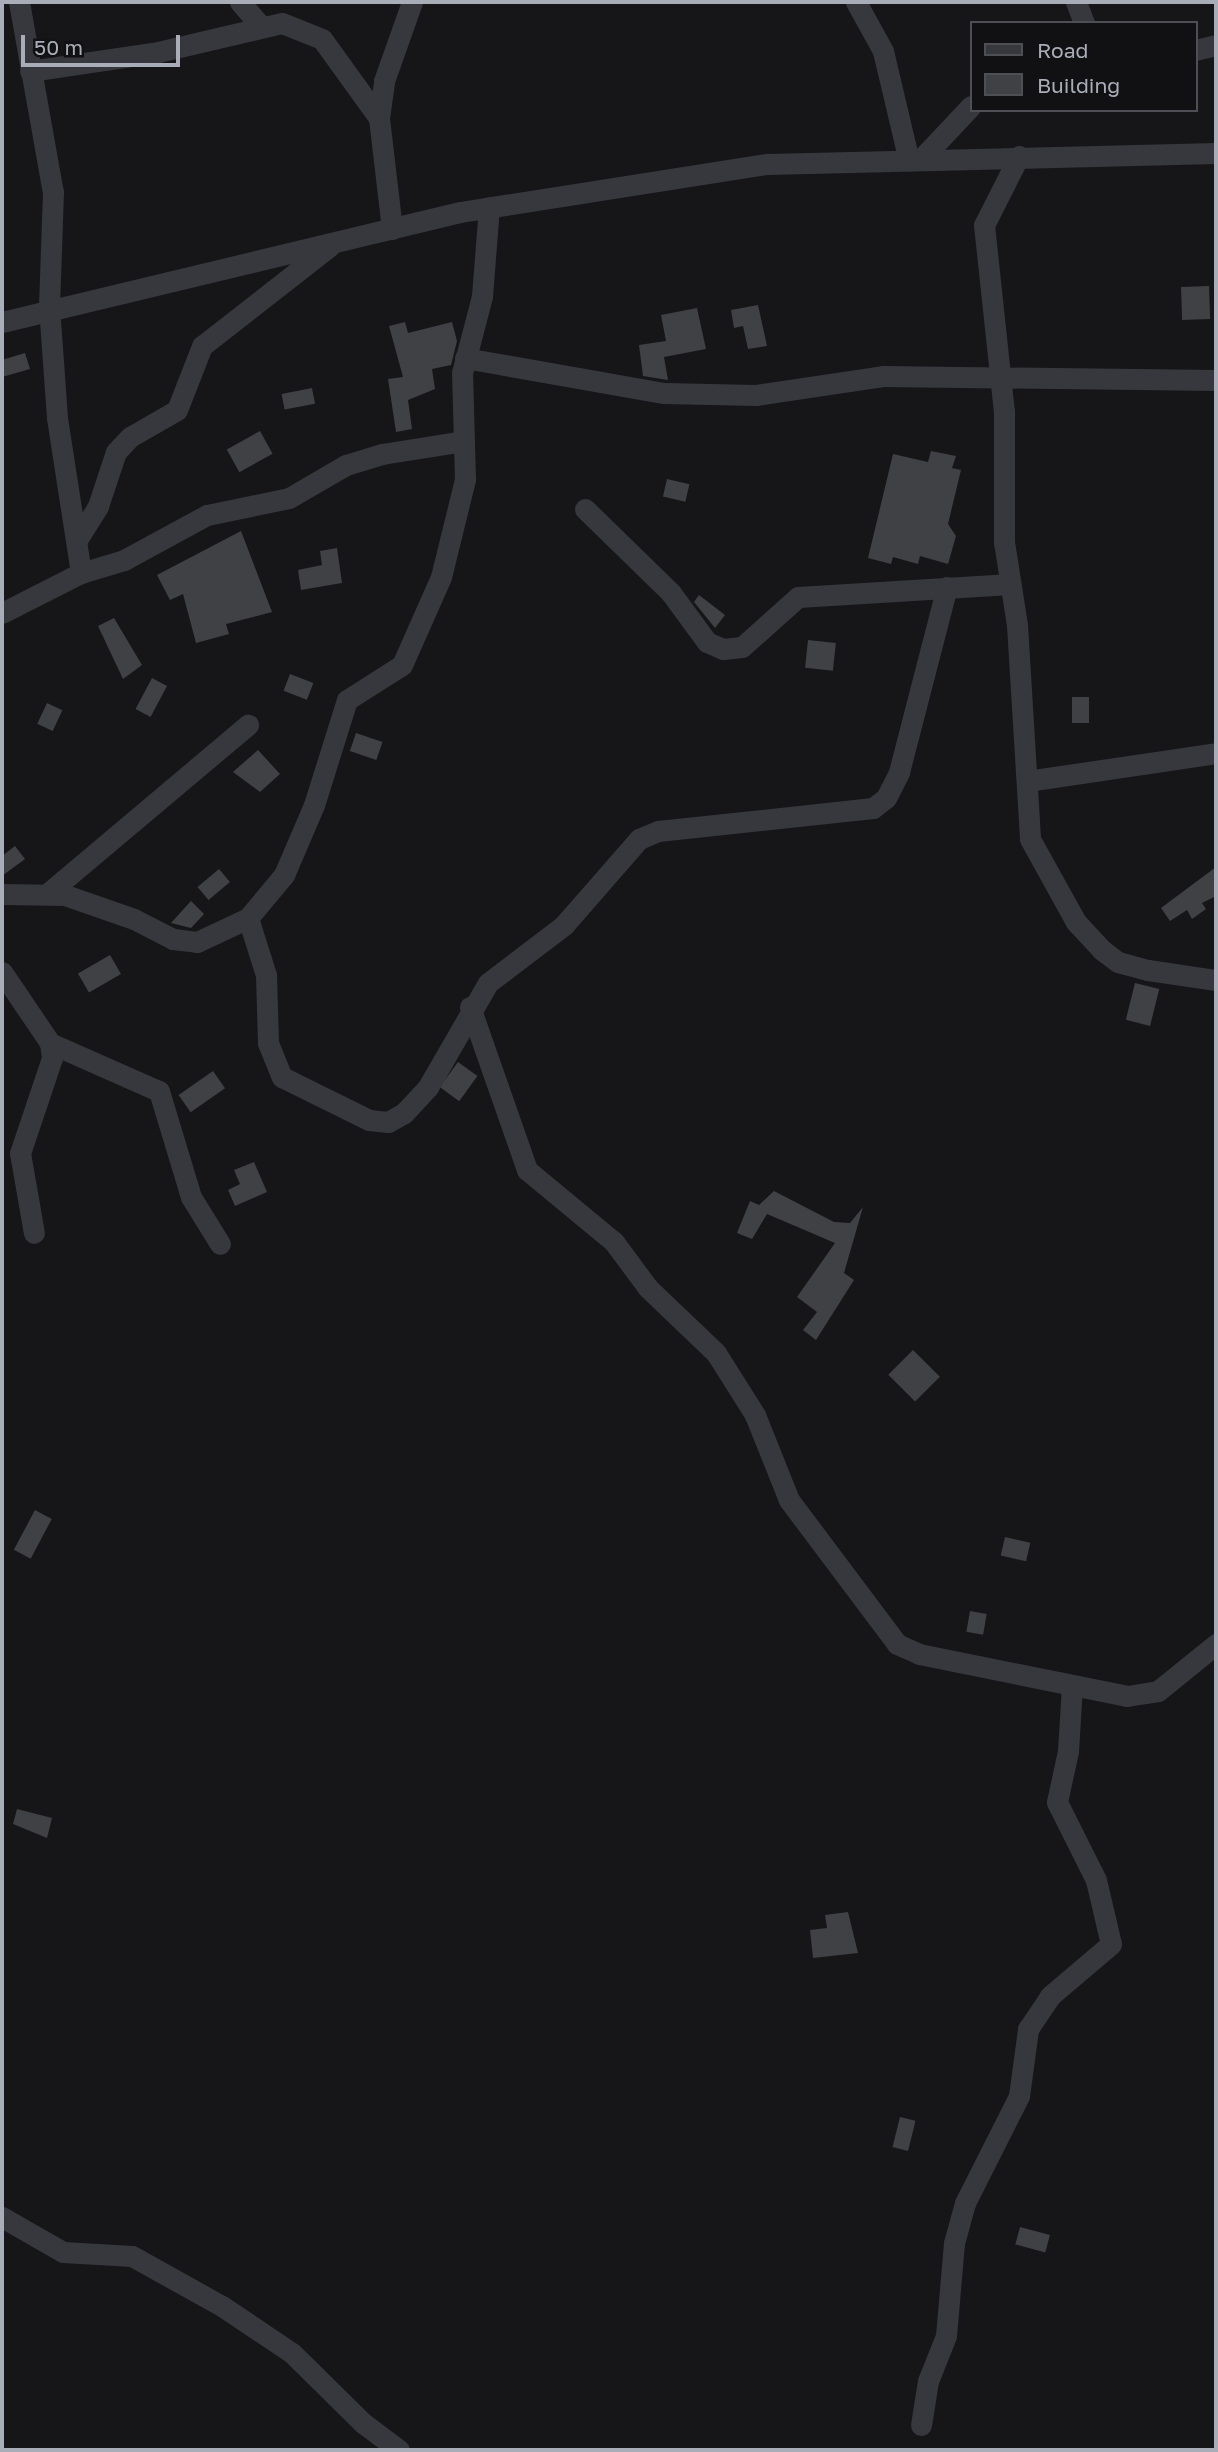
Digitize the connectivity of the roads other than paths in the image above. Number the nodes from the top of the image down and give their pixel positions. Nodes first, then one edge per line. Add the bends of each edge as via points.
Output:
1 (19, 2) edge
2 (240, 2) edge
3 (412, 2) edge
4 (856, 2) edge
5 (1076, 2) edge
6 (1083, 21) edge
7 (260, 25) junction
8 (1216, 45) edge
9 (1197, 50) edge
10 (30, 71) junction
11 (970, 107) edge
12 (379, 118) junction
13 (1216, 153) edge
14 (1019, 156) junction
15 (915, 157) junction
16 (489, 207) junction
17 (392, 229) junction
18 (334, 243) junction
19 (49, 306) junction
20 (2, 321) edge
21 (465, 358) junction
22 (1001, 375) junction
23 (1216, 380) edge
24 (463, 441) junction
25 (585, 509) dead end
26 (77, 540) junction
27 (81, 573) junction
28 (1011, 584) junction
29 (947, 587) junction
30 (2, 613) edge
31 (248, 725) dead end
32 (1216, 753) edge
33 (1027, 781) junction
34 (2, 894) edge
35 (47, 894) junction
36 (248, 918) junction
37 (2, 972) edge
38 (1216, 980) edge
39 (470, 1007) junction
40 (50, 1043) junction
41 (34, 1233) dead end
42 (220, 1244) dead end
43 (1216, 1644) edge
44 (1072, 1686) junction
45 (2, 2217) edge
46 (921, 2425) dead end
47 (400, 2450) edge

1 - 10 street
2 - 7 street
3 - 12 street via 384,80
4 - 15 street via 883,51
5 - 6 street
7 - 10 street via 158,52
7 - 12 street via 282,23 322,39
8 - 9 street
10 - 19 street via 53,192
11 - 15 street
12 - 17 street
13 - 14 street
14 - 15 street
14 - 22 street via 984,225
15 - 16 street via 768,164
16 - 17 street
16 - 21 street via 482,296
17 - 18 street
18 - 19 street
18 - 26 street via 202,346 177,410 130,437 117,452 98,506
19 - 20 street
19 - 26 street via 57,418
21 - 22 street via 664,393 757,395 884,376
21 - 24 street
22 - 23 street
22 - 28 street via 1004,542
24 - 27 street via 420,445 346,465 289,498 207,515 124,560
24 - 36 street via 462,495 428,616 402,665 379,684 347,700 301,841 284,875
25 - 29 street via 671,593 707,642 723,649 742,646 798,597
26 - 27 street
27 - 30 street
28 - 29 street
28 - 33 street
29 - 39 street via 899,772 886,798 873,808 644,836 564,925 488,984
31 - 35 street
32 - 33 street
33 - 38 street via 1032,844 1076,922 1102,950 1148,970
34 - 35 street
35 - 36 street via 104,907 185,942 215,937
36 - 39 street via 266,975 268,1043 278,1070 286,1082 369,1120 388,1122 421,1096
37 - 40 street
39 - 44 street via 527,1170 614,1242 648,1288 716,1353 755,1415 789,1500 897,1644 919,1654
40 - 41 street via 51,1072 20,1153
40 - 42 street via 159,1091 191,1198
43 - 44 street via 1158,1690 1127,1696
44 - 46 street via 1068,1751 1058,1802 1096,1880 1111,1944 1050,1996 1028,2029 1019,2096 965,2203 954,2243 946,2336 928,2381
45 - 47 street via 63,2252 132,2256 200,2293 292,2353 363,2423

